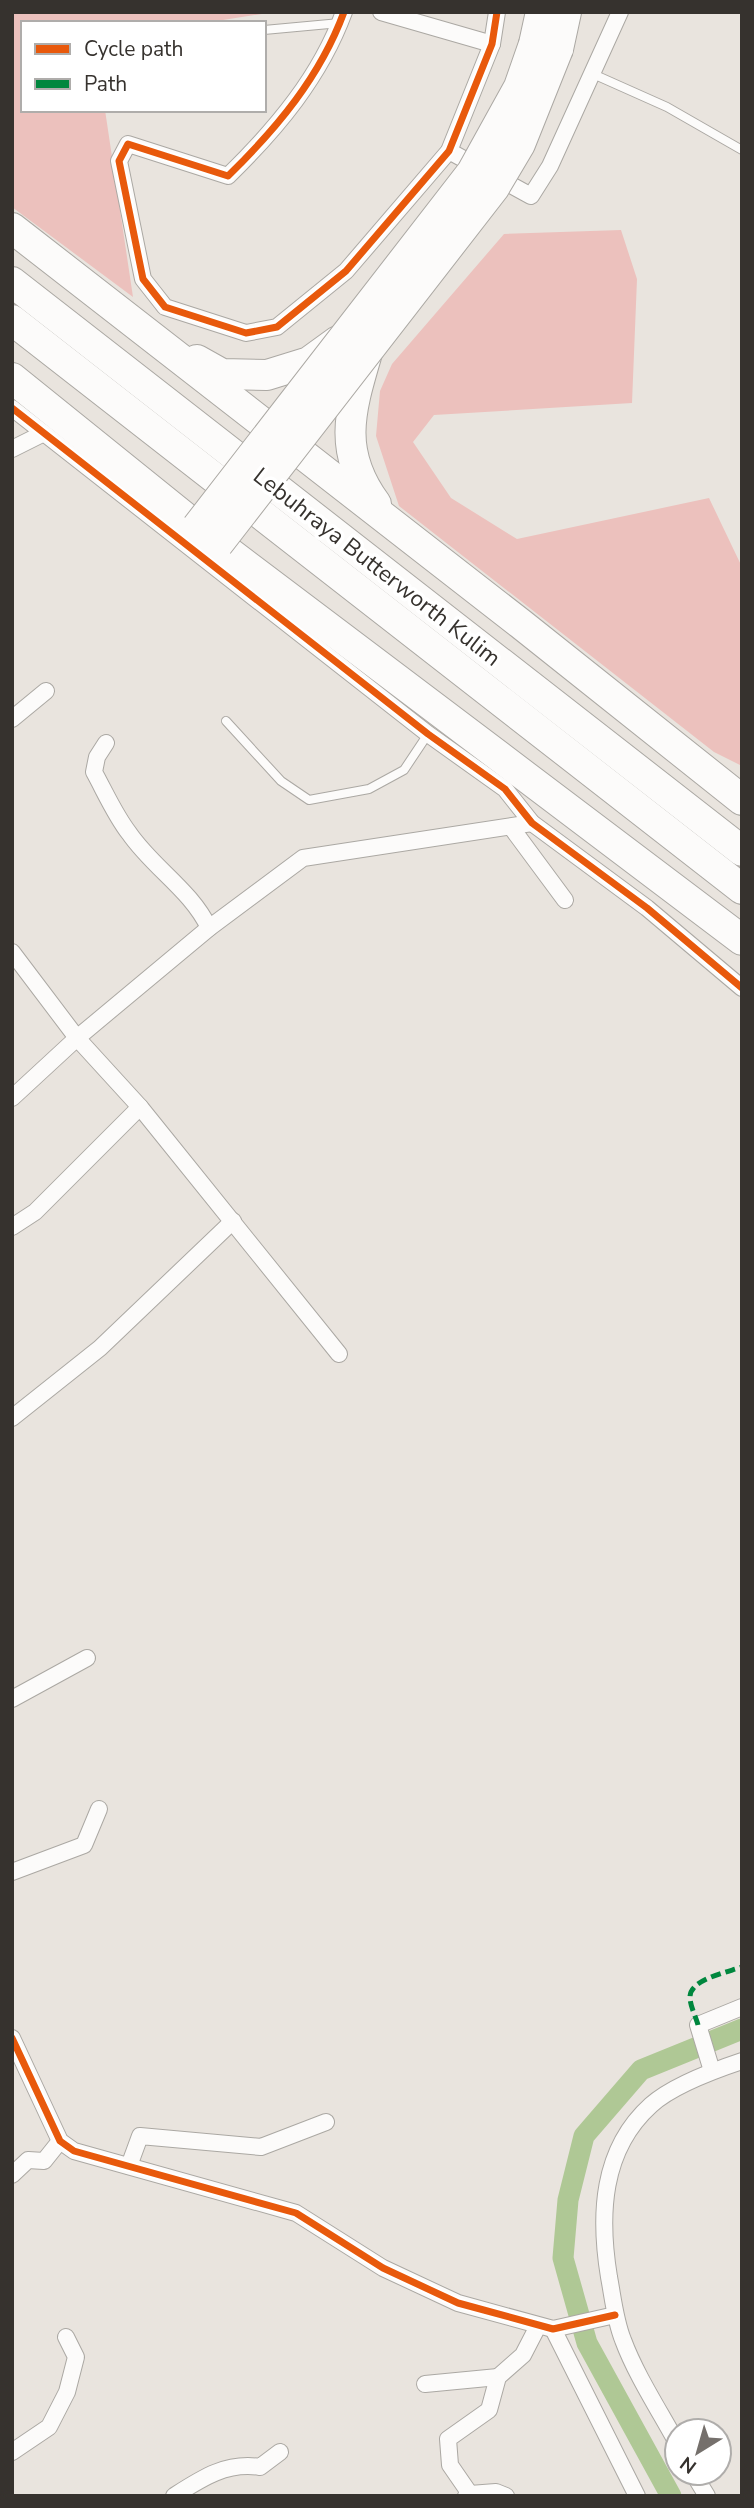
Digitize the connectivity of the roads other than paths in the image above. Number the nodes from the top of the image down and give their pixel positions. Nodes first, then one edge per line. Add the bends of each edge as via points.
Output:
1 (381, 12) edge
2 (496, 12) edge
3 (541, 12) edge
4 (566, 12) edge
5 (620, 12) edge
6 (342, 18) edge
7 (266, 30) edge
8 (492, 44) junction
9 (546, 47) junction
10 (593, 74) junction
11 (449, 150) junction
12 (742, 150) edge
13 (12, 228) edge
14 (12, 282) edge
15 (12, 320) edge
16 (139, 327) junction
17 (356, 344) junction
18 (12, 378) edge
19 (12, 408) edge
20 (44, 433) junction
21 (283, 438) junction
22 (12, 449) edge
23 (388, 520) junction
24 (207, 535) junction
25 (46, 691) dead end
26 (12, 719) edge
27 (226, 721) dead end
28 (428, 734) junction
29 (106, 743) dead end
30 (742, 800) edge
31 (532, 822) junction
32 (511, 827) junction
33 (742, 851) edge
34 (742, 889) edge
35 (565, 900) dead end
36 (209, 929) junction
37 (733, 934) edge
38 (12, 952) edge
39 (742, 988) edge
40 (78, 1038) junction
41 (12, 1098) edge
42 (140, 1107) junction
43 (233, 1221) junction
44 (12, 1227) edge
45 (339, 1354) dead end
46 (12, 1419) edge
47 (86, 1658) dead end
48 (12, 1699) edge
49 (99, 1809) dead end
50 (12, 1872) edge
51 (742, 2007) edge
52 (12, 2038) edge
53 (742, 2061) edge
54 (711, 2065) junction
55 (326, 2122) dead end
56 (60, 2141) junction
57 (129, 2166) junction
58 (12, 2175) edge
59 (608, 2316) junction
60 (545, 2328) junction
61 (66, 2337) dead end
62 (498, 2377) junction
63 (425, 2384) dead end
64 (663, 2417) edge
65 (12, 2452) edge
66 (280, 2452) dead end
67 (468, 2495) edge
68 (174, 2496) edge
69 (506, 2496) edge
70 (637, 2496) edge

1 - 8 street
2 - 8 street
3 - 9 highway
4 - 9 highway
5 - 10 street
6 - 7 lane
6 - 11 street via 331,48 277,127 228,176 128,144 119,161 143,279 165,307 246,333 277,327 346,271
8 - 11 street
9 - 17 highway, bridge via 520,144 494,188
10 - 11 street via 531,196
10 - 12 lane via 667,107
13 - 16 highway
14 - 33 highway, Lebuhraya Butterworth Kulim
15 - 34 highway, Lebuhraya Butterworth Kulim
16 - 17 highway, bridge via 222,374 267,375
16 - 21 highway
17 - 21 highway, bridge
17 - 23 highway via 349,442 361,484
18 - 24 highway
19 - 20 street
20 - 22 street
20 - 28 street
21 - 23 highway
21 - 24 highway, bridge
23 - 30 highway
24 - 37 highway
25 - 26 street
27 - 28 lane via 281,781 309,800 369,789 404,770
28 - 31 street via 505,789
29 - 36 street via 94,772 129,833 200,909
31 - 32 street
31 - 39 street via 647,908
32 - 35 street
32 - 36 street via 303,858
36 - 40 street
38 - 40 street
40 - 41 street
40 - 42 street
42 - 43 street
42 - 44 street via 35,1212
43 - 45 street
43 - 46 street via 100,1348
47 - 48 street
49 - 50 street via 84,1845
51 - 54 street via 698,2025
52 - 56 street
53 - 54 street
54 - 59 street via 652,2104 616,2152 606,2185 603,2237
55 - 57 street via 261,2147 140,2136
56 - 57 street via 74,2151
56 - 58 street via 44,2161 28,2160
57 - 60 street via 296,2213 383,2267 445,2297
59 - 60 street
59 - 64 street
60 - 62 street
60 - 70 street
61 - 65 street via 76,2357 67,2392 49,2427
62 - 63 street
62 - 67 street via 489,2410 448,2439 450,2465
66 - 68 street via 260,2468 242,2465 209,2474
67 - 69 street via 496,2492

